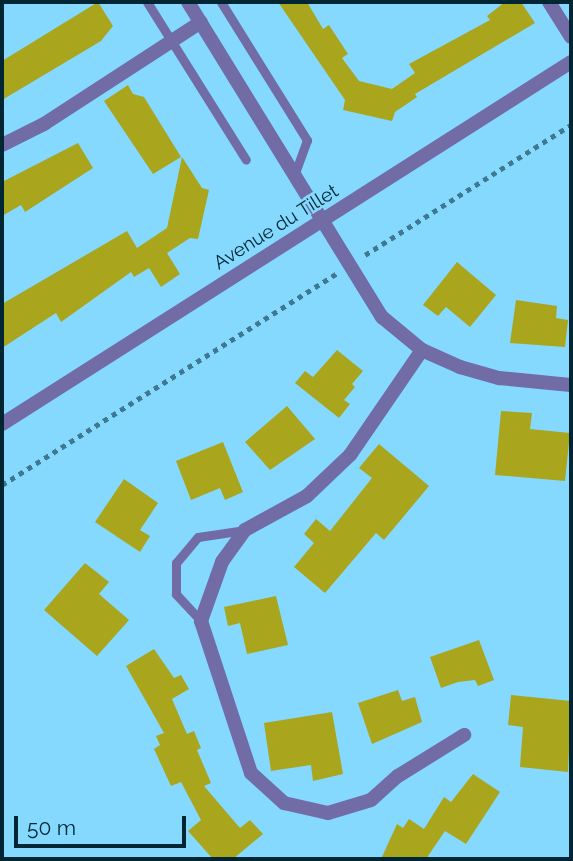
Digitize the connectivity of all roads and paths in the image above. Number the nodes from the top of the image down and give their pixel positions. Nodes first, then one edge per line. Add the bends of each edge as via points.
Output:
1 (147, 2) edge
2 (188, 2) edge
3 (221, 2) edge
4 (549, 2) edge
5 (201, 22) junction
6 (571, 37) edge
7 (172, 41) junction
8 (571, 62) edge
9 (571, 125) edge
10 (2, 145) edge
11 (246, 160) dead end
12 (294, 174) junction
13 (322, 220) junction
14 (348, 266) junction
15 (422, 350) junction
16 (571, 385) edge
17 (2, 424) edge
18 (2, 485) edge
19 (245, 530) junction
20 (201, 621) junction
21 (464, 735) dead end

1 - 7 lane
2 - 5 street
3 - 12 lane via 307,140
4 - 6 street
5 - 7 street
5 - 12 street
7 - 10 street via 44,124
7 - 11 lane
8 - 13 street, Avenue du Tillet
9 - 14 path
12 - 13 street
13 - 14 street
13 - 17 street, Avenue du Tillet
14 - 15 street via 382,317
14 - 18 path
15 - 16 street via 499,378
15 - 19 street via 350,455 307,496
19 - 20 street via 222,562
19 - 20 lane via 198,537 176,563 176,594
20 - 21 street via 251,773 284,803 328,813 371,800 398,776

